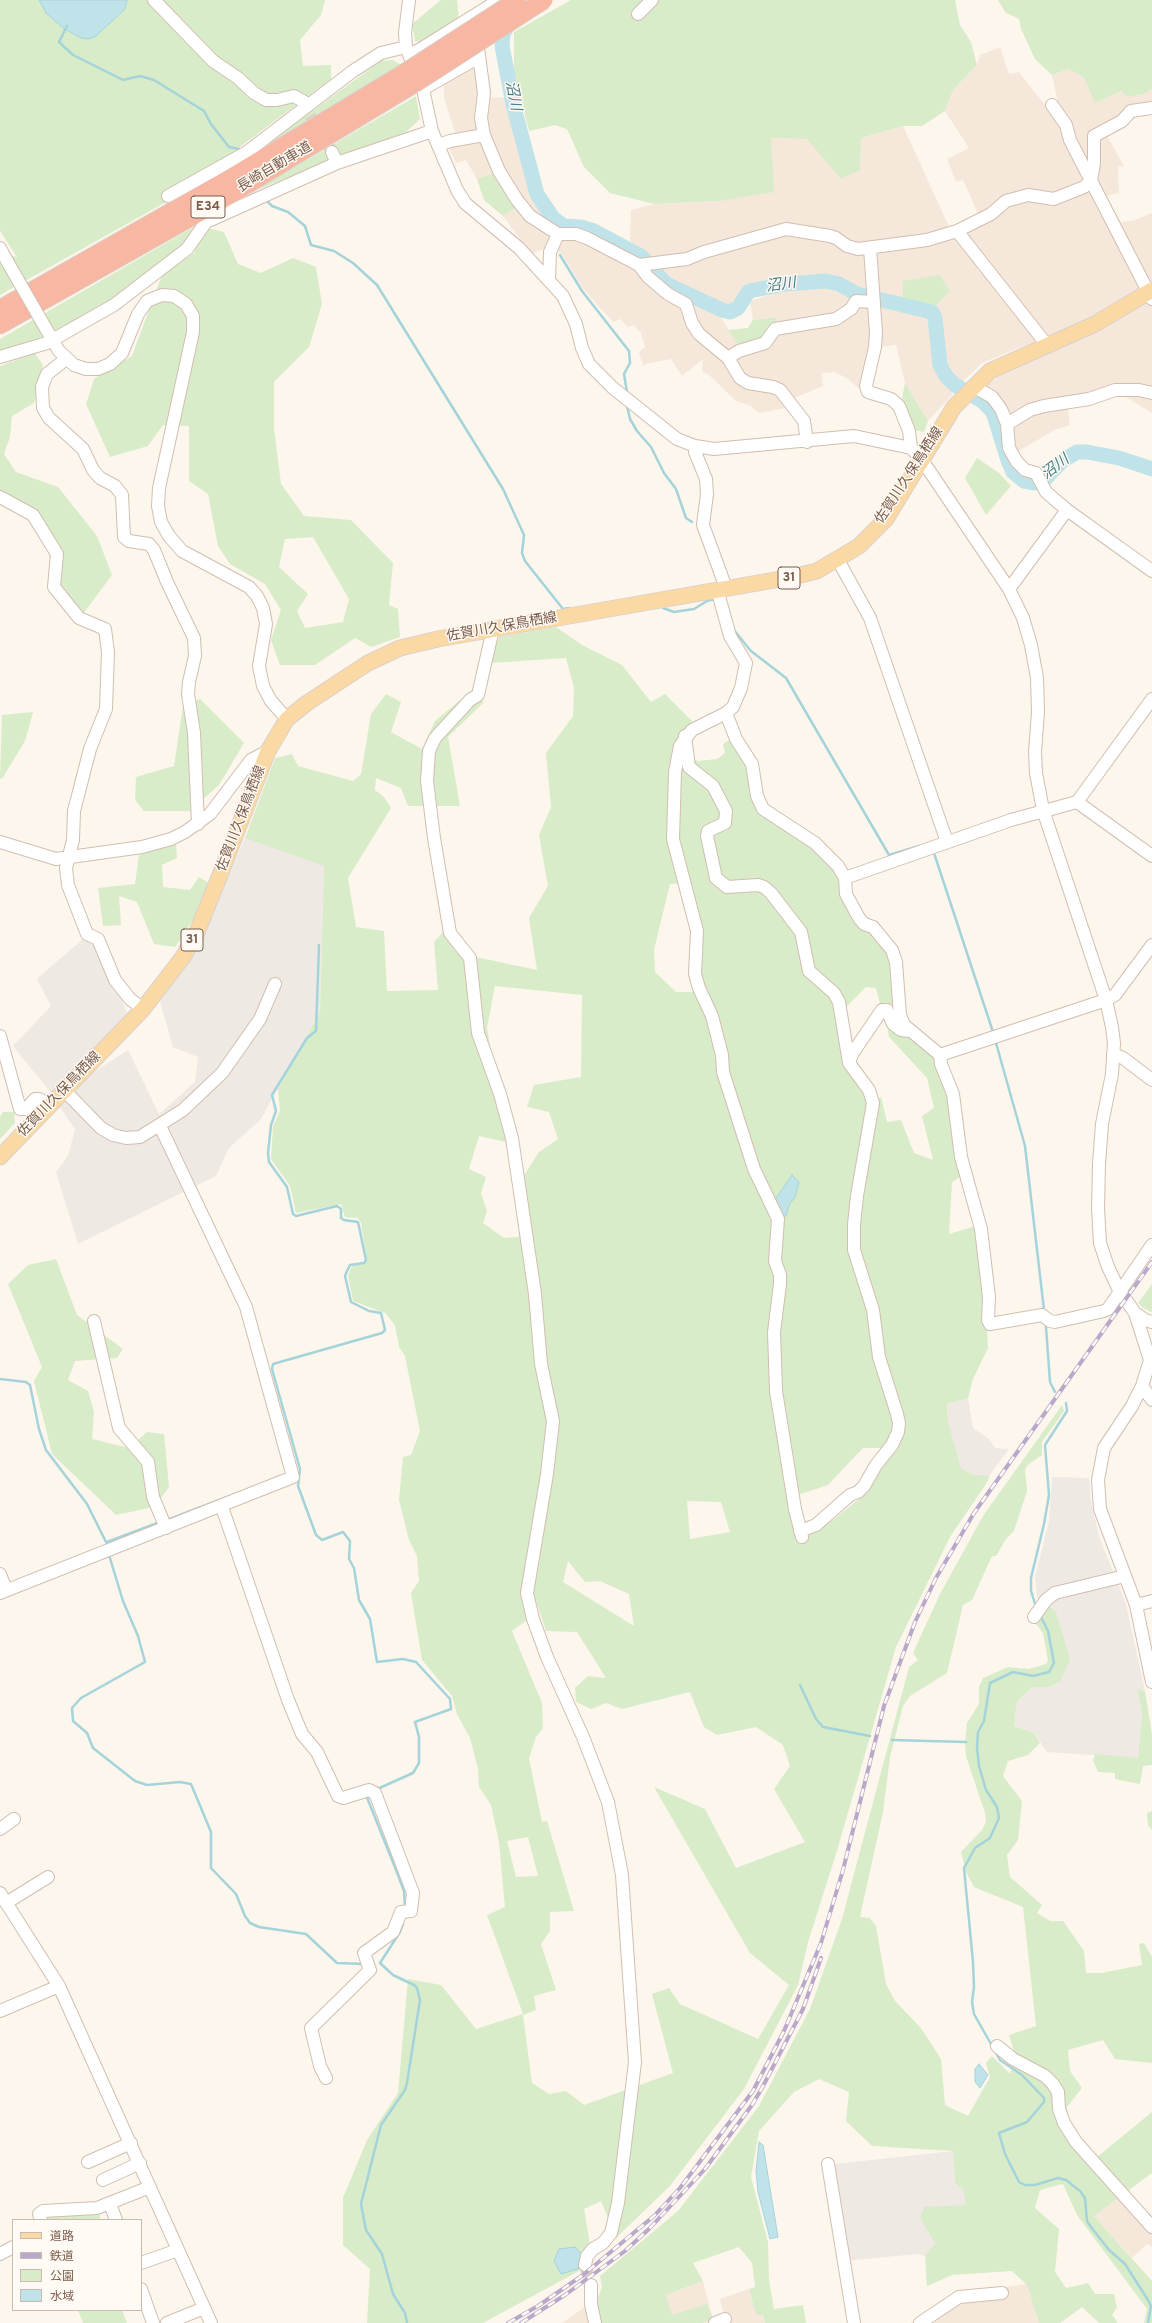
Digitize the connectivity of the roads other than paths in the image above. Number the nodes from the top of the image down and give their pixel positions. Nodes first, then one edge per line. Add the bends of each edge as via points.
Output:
1 (154, 0) edge
2 (409, 0) edge
3 (517, 0) edge
4 (544, 0) edge
5 (652, 0) edge
6 (496, 1) edge
7 (638, 14) dead end
8 (465, 22) junction
9 (408, 51) junction
10 (479, 57) junction
11 (414, 82) junction
12 (1052, 105) dead end
13 (1152, 108) edge
14 (307, 109) junction
15 (432, 131) junction
16 (484, 135) junction
17 (439, 145) junction
18 (1092, 181) junction
19 (168, 196) dead end
20 (957, 231) junction
21 (558, 234) junction
22 (0, 248) edge
23 (870, 248) junction
24 (639, 266) junction
25 (548, 278) junction
26 (1151, 293) edge
27 (873, 297) junction
28 (0, 309) edge
29 (0, 325) edge
30 (51, 337) junction
31 (1047, 345) junction
32 (0, 356) edge
33 (728, 358) junction
34 (66, 359) junction
35 (973, 386) junction
36 (1152, 394) edge
37 (1007, 424) junction
38 (807, 442) junction
39 (695, 446) junction
40 (911, 448) junction
41 (922, 460) junction
42 (0, 497) edge
43 (1067, 510) junction
44 (838, 560) junction
45 (1152, 571) edge
46 (722, 588) junction
47 (1008, 589) junction
48 (492, 629) junction
49 (1152, 699) edge
50 (726, 714) junction
51 (287, 719) junction
52 (685, 736) junction
53 (268, 751) junction
54 (1077, 802) junction
55 (1043, 810) junction
56 (198, 824) junction
57 (0, 842) edge
58 (947, 842) junction
59 (1152, 856) edge
60 (68, 858) junction
61 (845, 878) junction
62 (1152, 945) edge
63 (275, 984) dead end
64 (1106, 1000) junction
65 (143, 1009) junction
66 (915, 1032) junction
67 (0, 1036) edge
68 (1113, 1054) junction
69 (940, 1056) junction
70 (849, 1062) junction
71 (1152, 1080) edge
72 (64, 1090) junction
73 (49, 1105) junction
74 (160, 1126) junction
75 (0, 1157) edge
76 (1152, 1245) edge
77 (1119, 1290) junction
78 (1135, 1313) junction
79 (94, 1321) dead end
80 (1152, 1322) edge
81 (1151, 1360) edge
82 (1142, 1386) junction
83 (1152, 1400) edge
84 (222, 1507) junction
85 (164, 1523) junction
86 (0, 1574) edge
87 (1125, 1576) junction
88 (3, 1591) edge
89 (1152, 1601) edge
90 (1136, 1605) junction
91 (1038, 1613) dead end
92 (1152, 1682) edge
93 (14, 1820) dead end
94 (0, 1829) edge
95 (48, 1877) dead end
96 (3, 1898) edge
97 (59, 1986) junction
98 (0, 2011) edge
99 (998, 2046) dead end
100 (326, 2078) dead end
101 (131, 2143) junction
102 (88, 2162) dead end
103 (140, 2163) junction
104 (828, 2164) dead end
105 (103, 2180) dead end
106 (150, 2187) junction
107 (110, 2204) junction
108 (41, 2219) edge
109 (116, 2219) edge
110 (1152, 2227) edge
111 (12, 2248) edge
112 (178, 2250) junction
113 (0, 2254) edge
114 (142, 2263) edge
115 (585, 2265) dead end
116 (591, 2285) tunnel mouth
117 (142, 2292) edge
118 (1002, 2293) dead end
119 (204, 2308) junction
120 (153, 2323) edge
121 (166, 2323) edge
122 (211, 2323) edge
123 (595, 2323) edge
124 (854, 2323) edge
125 (920, 2323) edge

1 - 14 street via 213,61 254,93 266,100 294,96
2 - 9 street via 405,33
3 - 11 highway, 長崎自動車道 / E34, bridge
4 - 11 highway, 長崎自動車道 / E34, bridge
5 - 7 street
6 - 8 street
8 - 9 street
8 - 10 street via 478,48
9 - 11 street
9 - 14 street via 381,53 353,71
10 - 11 street
10 - 16 street via 484,93 481,118
11 - 15 street
11 - 28 highway, 長崎自動車道 / E34 via 220,184
11 - 29 highway, 長崎自動車道 / E34 via 227,197
12 - 18 street via 1062,117 1070,140
13 - 18 street via 1131,111 1122,121 1094,136
14 - 19 street via 247,152
15 - 17 street
15 - 30 street via 334,158 206,222 187,249 114,305
16 - 17 street
16 - 21 street via 499,171 517,200 530,216
17 - 25 street via 465,203 519,248
18 - 20 street via 1059,198 1028,195 1006,201 990,214
18 - 26 street
20 - 23 street via 927,240
20 - 31 street
21 - 24 street via 576,234 587,238
21 - 25 street via 550,252
22 - 30 street, bridge
23 - 24 street via 858,250 830,236 786,230 687,259
23 - 27 street
24 - 33 street via 668,294 686,304 692,323 699,334
25 - 39 street via 567,302 589,364 613,388 677,439
26 - 31 main road, 佐賀川久保鳥栖線 / 31
27 - 33 street via 856,301 851,309 836,320 775,330 765,343 739,351
27 - 40 street via 875,347 866,386 868,392 891,399 899,406 909,431
30 - 32 street
30 - 34 street
31 - 35 main road, 佐賀川久保鳥栖線 / 31 via 1004,363
33 - 38 street via 740,378 748,383 780,390 804,421
34 - 51 street via 86,369 98,369 110,364 122,353 138,314 147,301 162,295 174,296 186,304 193,316 193,332 159,488 158,506 161,522 182,551 249,587 256,596 263,608 266,624 259,666 264,686 272,701
34 - 56 street via 47,374 42,387 43,408 49,418 83,448 93,470 100,478 115,486 122,495 124,537 129,541 149,544 154,550 194,638 195,656 188,694 194,733
35 - 37 street via 992,397 1001,408
35 - 41 main road, 佐賀川久保鳥栖線 / 31 via 954,407
36 - 37 street via 1139,390 1115,390 1090,399 1030,410
37 - 43 street via 1009,448 1017,462 1026,470 1036,473 1042,487
38 - 39 street via 714,449
38 - 40 street via 854,436
39 - 46 street via 694,452 701,464 707,494 703,524
40 - 41 street
41 - 44 main road, 佐賀川久保鳥栖線 / 31 via 886,519 859,546
41 - 47 street
42 - 60 street via 33,515 57,554 54,588 79,618 105,629 108,652 106,709 90,749 74,812 73,840
43 - 45 street
43 - 47 street
44 - 46 main road, 佐賀川久保鳥栖線 / 31 via 817,571
44 - 58 street via 870,618
46 - 48 main road, 佐賀川久保鳥栖線 / 31
46 - 50 street via 730,636 746,663 738,698
47 - 55 street via 1023,618 1037,678 1035,759
48 - 51 main road, 佐賀川久保鳥栖線 / 31 via 438,639 395,651 368,663 327,688
48 - 115 street via 478,696 470,700 435,738 429,751 427,781 450,933 470,958 478,1033 500,1094 512,1138 535,1294 541,1364 553,1421 548,1474 527,1593 533,1619 547,1657 583,1737 608,1802 622,1874 634,2062 618,2203 611,2233 604,2243 587,2256
49 - 54 street
50 - 52 street
50 - 61 street via 736,739 752,764 757,796 763,809 815,842 838,866
51 - 53 main road, 佐賀川久保鳥栖線 / 31
52 - 70 street via 689,767 713,786 726,811 724,823 708,831 707,836 716,878 727,887 764,887 800,932 809,971 834,993 839,1002
52 - 70 street via 680,746 675,772 673,839 697,931 695,974 712,1016 722,1055 723,1072 754,1169 778,1219 775,1261 780,1275 774,1332 776,1384 801,1534 864,1486 892,1445 900,1423 884,1377 873,1310 854,1250 857,1196 873,1104 869,1090
53 - 56 street via 251,760 210,814
53 - 65 main road, 佐賀川久保鳥栖線 / 31 via 196,932 183,957
54 - 55 street
54 - 59 street
55 - 58 street
55 - 64 street
56 - 60 street via 178,836 157,844
57 - 60 street via 56,859
58 - 61 street
60 - 65 street via 68,884 87,934 98,939 115,980 130,999
61 - 66 street via 846,894 859,918 864,924 873,927 892,950 896,962 900,1015 904,1025
62 - 64 street via 1115,995
63 - 74 street via 260,1019 222,1073 183,1110
64 - 68 street via 1112,1027
64 - 69 street
65 - 72 main road, 佐賀川久保鳥栖線 / 31
66 - 69 street
66 - 70 street via 901,1030 893,1024 887,1010 882,1010
67 - 73 street via 20,1109 26,1109 35,1099
68 - 71 street via 1123,1058
68 - 77 street via 1112,1074 1102,1124 1098,1208 1100,1243
69 - 77 street via 953,1094 961,1157 981,1229 990,1324 1042,1315 1055,1322 1104,1311 1108,1309
72 - 73 main road, 佐賀川久保鳥栖線 / 31
72 - 74 street via 101,1128 113,1135 126,1138 140,1137
73 - 75 main road, 佐賀川久保鳥栖線 / 31
74 - 84 street via 246,1308 294,1477
76 - 77 street
77 - 78 street
78 - 80 street
78 - 81 street
79 - 85 street via 119,1428 148,1462 153,1497
81 - 82 street
82 - 83 street
82 - 87 street via 1104,1448 1099,1468 1100,1509
84 - 85 street
84 - 100 street via 302,1734 317,1752 338,1796 343,1798 372,1791 413,1893 394,1932 364,1953 368,1965 311,2028 320,2066
85 - 88 street via 109,1550
86 - 88 street
87 - 90 street
87 - 91 street via 1055,1593 1046,1600
89 - 90 street
90 - 92 street
93 - 94 street
95 - 96 street
96 - 97 street
97 - 98 street
97 - 101 street
99 - 110 street via 1013,2059 1044,2076 1053,2084 1058,2092 1059,2109 1064,2123 1076,2142
101 - 102 street
101 - 103 street
103 - 105 street
103 - 106 street
104 - 124 street
106 - 107 street
106 - 112 street
107 - 108 street via 43,2211 39,2214
107 - 109 street
111 - 113 street
112 - 114 street
112 - 119 street
116 - 123 street
117 - 120 street
118 - 125 street via 959,2297
119 - 121 street
119 - 122 street

